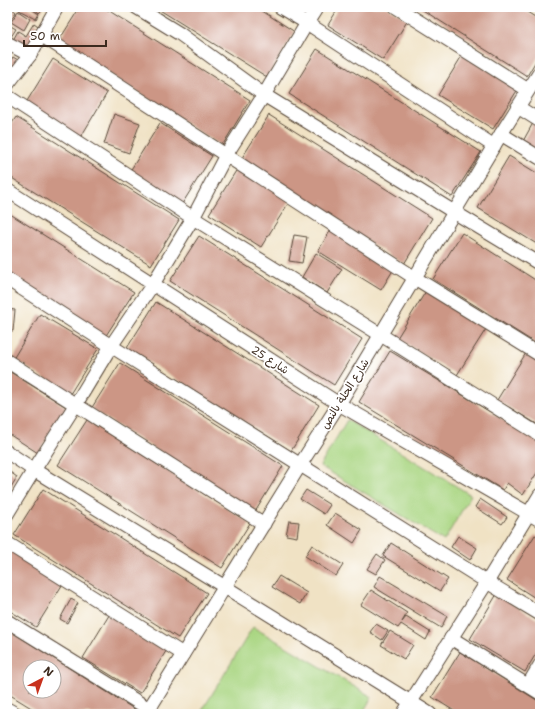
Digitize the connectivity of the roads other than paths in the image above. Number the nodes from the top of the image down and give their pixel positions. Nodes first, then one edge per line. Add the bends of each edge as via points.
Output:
1 (57, 7) edge
2 (136, 7) edge
3 (280, 7) edge
4 (317, 7) edge
5 (396, 7) edge
6 (307, 23) junction
7 (41, 35) junction
8 (7, 43) edge
9 (30, 55) junction
10 (540, 72) edge
11 (7, 85) edge
12 (528, 90) junction
13 (264, 95) junction
14 (7, 96) edge
15 (518, 107) junction
16 (540, 121) edge
17 (501, 134) junction
18 (494, 146) junction
19 (226, 155) junction
20 (540, 158) edge
21 (7, 190) edge
22 (454, 212) junction
23 (193, 218) junction
24 (540, 264) edge
25 (415, 278) junction
26 (7, 279) edge
27 (153, 284) junction
28 (382, 335) junction
29 (111, 346) junction
30 (540, 355) edge
31 (7, 361) edge
32 (76, 404) junction
33 (339, 404) junction
34 (540, 435) edge
35 (7, 452) edge
36 (300, 465) junction
37 (34, 470) junction
38 (540, 495) edge
39 (7, 514) edge
40 (534, 516) edge
41 (264, 524) junction
42 (7, 543) edge
43 (487, 582) junction
44 (225, 587) junction
45 (540, 614) edge
46 (7, 621) edge
47 (451, 638) junction
48 (183, 654) junction
49 (540, 665) edge
50 (528, 685) junction
51 (540, 692) edge
52 (410, 702) junction
53 (7, 708) edge
54 (148, 711) edge
55 (16, 714) edge
56 (403, 714) edge
57 (430, 714) edge

1 - 7 street
2 - 13 street via 180,34
3 - 6 street
4 - 6 street
5 - 12 street
6 - 13 street
6 - 18 street
7 - 9 street
7 - 19 street
8 - 9 street
9 - 11 street
10 - 12 street, شارع الحلة بالنص
12 - 15 street, شارع الحلة بالنص
13 - 19 street
13 - 22 street
14 - 23 street
15 - 16 street
15 - 17 street, شارع الحلة بالنص
17 - 18 street, شارع الحلة بالنص
17 - 20 street
18 - 22 street, شارع الحلة بالنص
19 - 23 street
19 - 25 street
21 - 27 street, شارع 25
22 - 24 street
22 - 25 street, شارع الحلة بالنص
23 - 27 street
23 - 28 street
25 - 28 street, شارع الحلة بالنص
25 - 30 street
26 - 29 street
27 - 29 street
27 - 33 street, شارع 25
28 - 33 street, شارع الحلة بالنص
28 - 34 street
29 - 32 street
29 - 36 street
31 - 32 street
32 - 37 street
32 - 41 street
33 - 36 street, شارع الحلة بالنص
33 - 40 street, شارع 25
35 - 37 street
36 - 41 street, شارع الحلة بالنص
36 - 43 street
37 - 39 street
37 - 44 street
38 - 40 street
40 - 43 street
41 - 44 street, شارع الحلة بالنص
42 - 48 street
43 - 45 street
43 - 47 street
44 - 48 street, شارع الحلة بالنص
44 - 52 street
46 - 54 street
47 - 50 street
47 - 52 street
48 - 54 street, شارع الحلة بالنص
49 - 50 street
50 - 51 street
52 - 56 street
52 - 57 street
53 - 55 street

